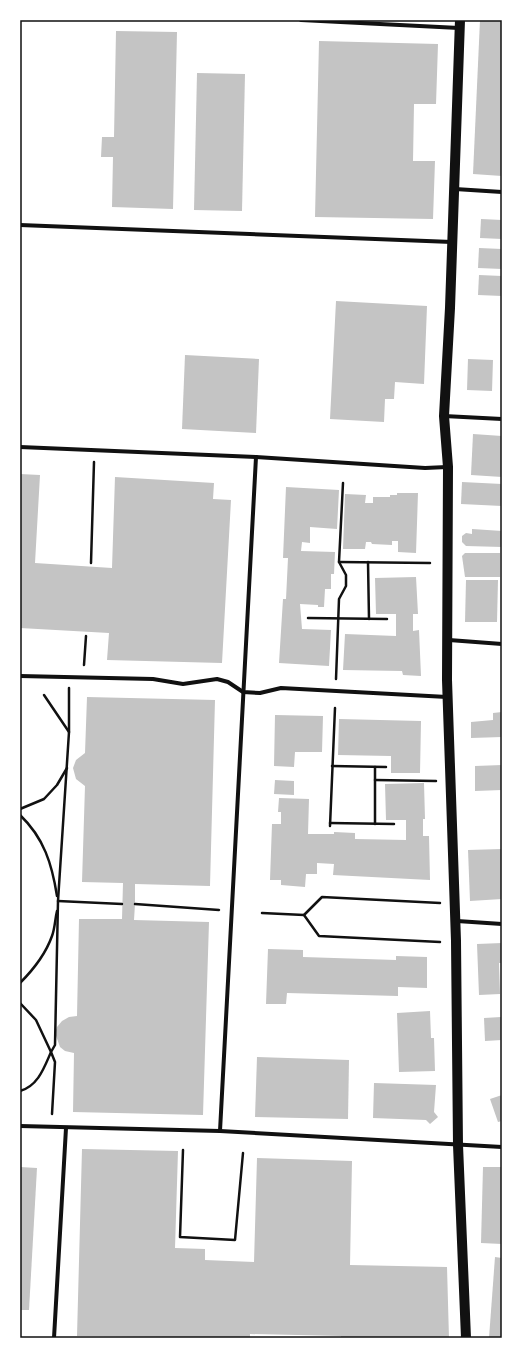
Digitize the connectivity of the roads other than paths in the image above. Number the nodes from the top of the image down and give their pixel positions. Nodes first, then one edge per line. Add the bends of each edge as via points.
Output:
1 (301, 20) edge
2 (460, 24) edge
3 (454, 189) junction
4 (502, 192) edge
5 (20, 226) edge
6 (453, 242) junction
7 (444, 416) junction
8 (502, 419) edge
9 (20, 447) edge
10 (256, 457) junction
11 (448, 467) junction
12 (447, 640) junction
13 (502, 644) edge
14 (20, 676) edge
15 (243, 692) junction
16 (447, 697) junction
17 (454, 920) junction
18 (502, 924) edge
19 (20, 1126) edge
20 (66, 1128) junction
21 (220, 1131) junction
22 (458, 1145) junction
23 (502, 1147) edge
24 (54, 1338) edge
25 (466, 1338) edge

1 - 2 street
2 - 3 main road
3 - 4 street
3 - 6 main road
5 - 6 street
6 - 7 main road
7 - 8 street
7 - 11 main road
9 - 10 street
10 - 11 street via 425,468
10 - 15 street
11 - 12 main road
12 - 13 street
12 - 16 main road
14 - 15 street via 153,679 183,684 218,680 228,682
15 - 16 street via 260,693 281,688
15 - 21 street
16 - 17 main road
17 - 18 street
17 - 22 main road
19 - 20 street
20 - 21 street
20 - 24 street
21 - 22 street
22 - 23 street
22 - 25 main road

